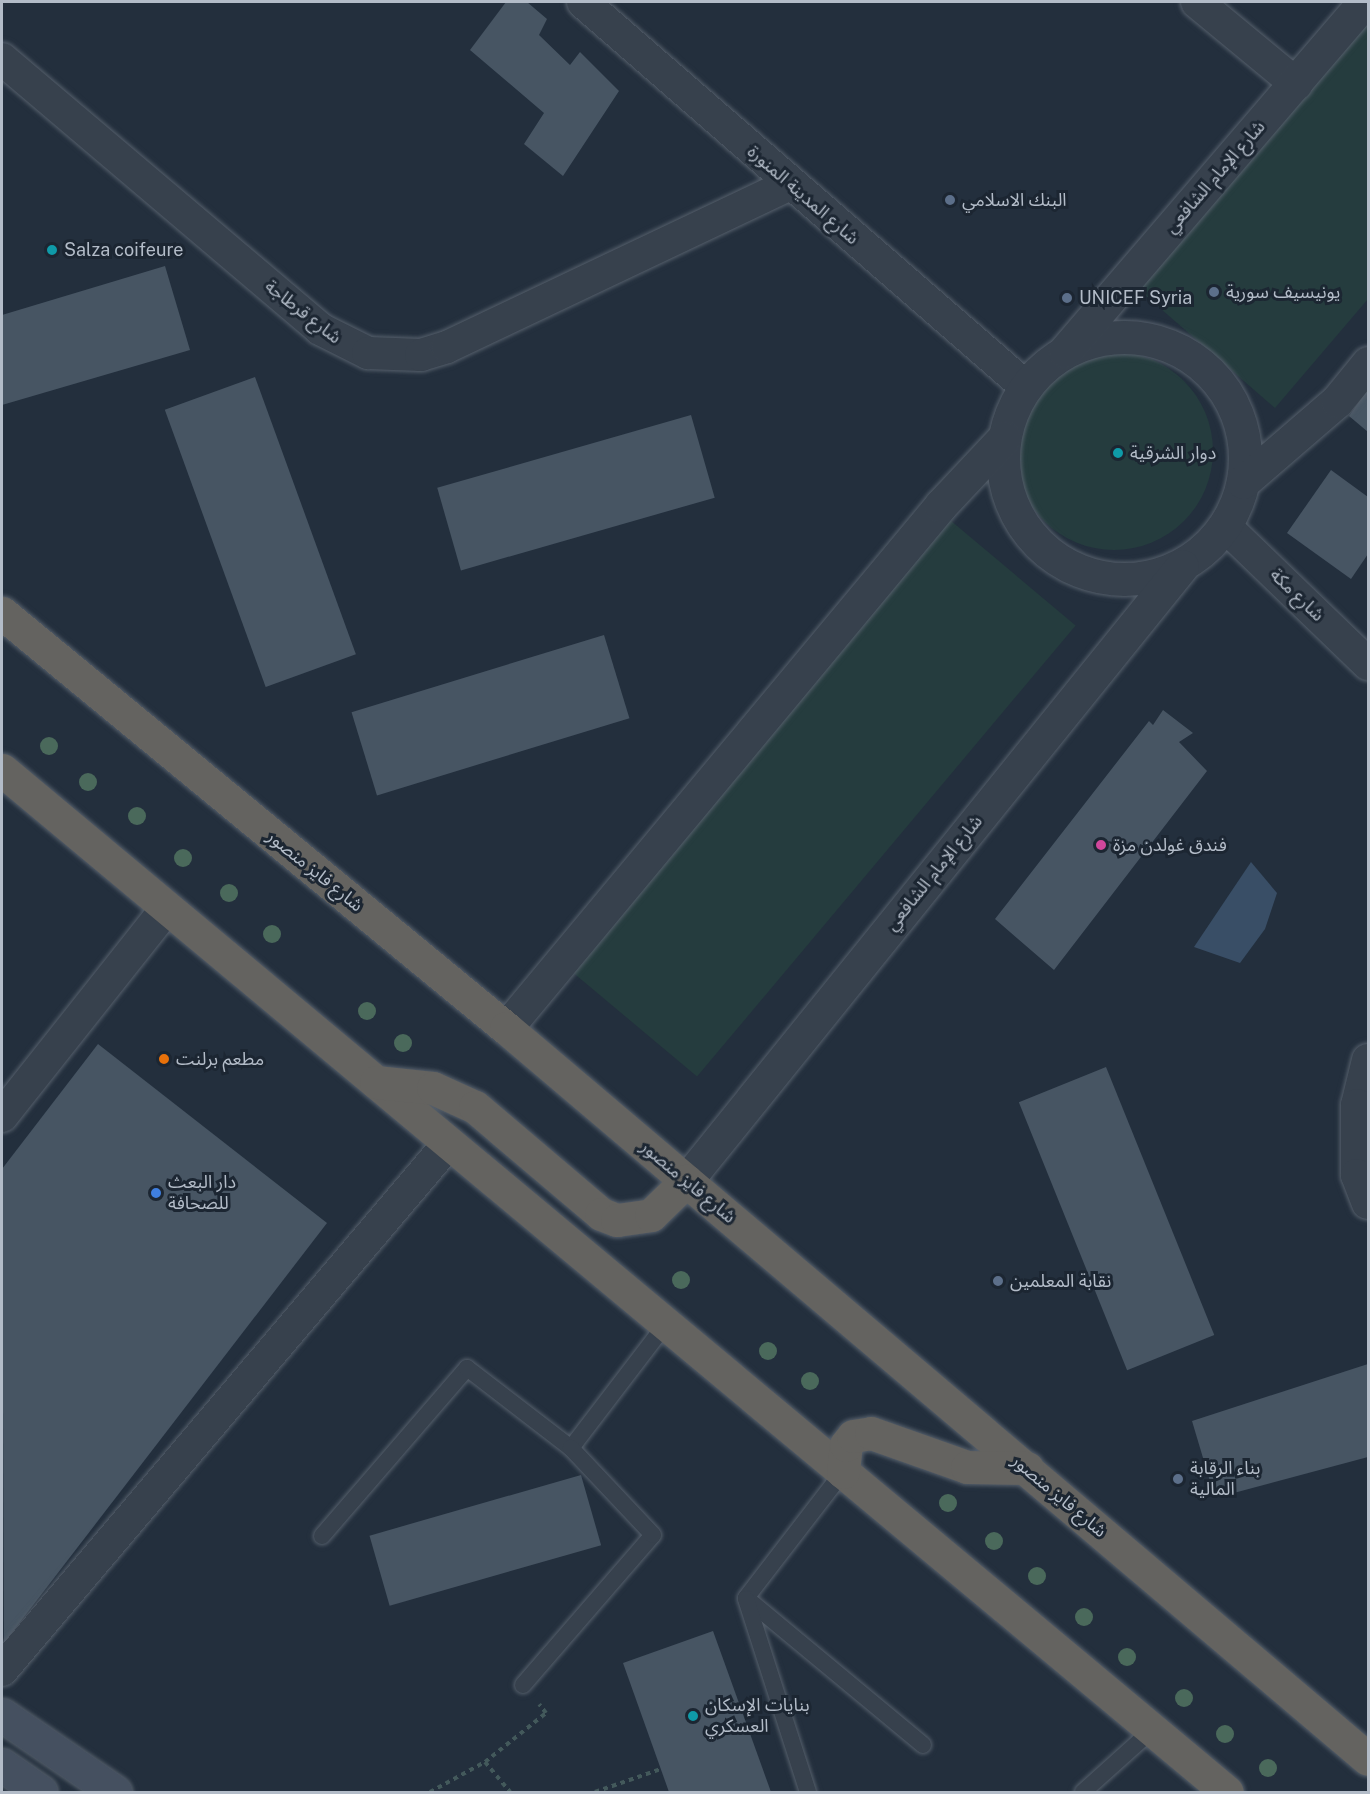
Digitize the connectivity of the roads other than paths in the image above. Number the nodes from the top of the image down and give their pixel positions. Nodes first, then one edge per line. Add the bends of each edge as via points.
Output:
1 (583, 2) edge
2 (1197, 2) edge
3 (1364, 2) edge
4 (2, 59) edge
5 (1296, 84) junction
6 (790, 184) junction
7 (1065, 351) junction
8 (1368, 363) edge
9 (1026, 387) junction
10 (1004, 438) junction
11 (1243, 482) junction
12 (1225, 526) junction
13 (1182, 566) junction
14 (2, 613) edge
15 (1368, 664) edge
16 (2, 770) edge
17 (167, 908) junction
18 (506, 1028) junction
19 (1368, 1060) edge
20 (376, 1082) junction
21 (2, 1116) edge
22 (449, 1143) junction
23 (686, 1180) junction
24 (1368, 1203) edge
25 (665, 1324) junction
26 (571, 1448) junction
27 (1027, 1468) junction
28 (843, 1472) junction
29 (322, 1536) dead end
30 (746, 1598) junction
31 (2, 1669) edge
32 (523, 1685) dead end
33 (2, 1715) edge
34 (1152, 1730) junction
35 (923, 1745) dead end
36 (1368, 1759) edge
37 (2, 1765) edge
38 (41, 1792) edge
39 (115, 1792) edge
40 (808, 1792) edge
41 (1083, 1792) edge
42 (1227, 1792) edge

1 - 6 street, شارع المدينة المنورة
2 - 5 street
3 - 5 street, شارع الإمام الشافعي
4 - 6 street, شارع قرطاجة via 320,329 368,353 421,355 447,347
5 - 7 street, شارع الإمام الشافعي
6 - 9 street, شارع المدينة المنورة
7 - 9 street, شارع الإمام الشافعي
7 - 11 street via 1102,338 1141,338 1178,350 1210,373 1233,405 1244,442
8 - 11 street via 1337,401
9 - 10 street
10 - 13 street via 1005,484 1022,526 1054,558 1095,577 1140,579
10 - 18 street via 941,505
11 - 12 street
12 - 13 street, شارع الإمام الشافعي
12 - 15 street, شارع مكة
13 - 23 street, شارع الإمام الشافعي
14 - 18 highway, شارع فايز منصور
16 - 17 highway
17 - 20 highway
17 - 21 street
18 - 23 highway, شارع فايز منصور
19 - 24 street via 1357,1105 1357,1175
20 - 22 highway
20 - 23 highway via 414,1083 465,1102 601,1214 617,1220 651,1215
22 - 25 highway
22 - 31 street
23 - 27 highway, شارع فايز منصور
25 - 26 lane
25 - 28 highway
26 - 29 lane via 467,1368
26 - 32 lane via 654,1535
27 - 28 highway via 967,1467 871,1433 854,1436 846,1445
27 - 36 highway, شارع فايز منصور
28 - 30 lane
28 - 34 highway
30 - 35 lane
30 - 40 lane
33 - 39 main road
34 - 41 lane
34 - 42 highway
37 - 38 main road

